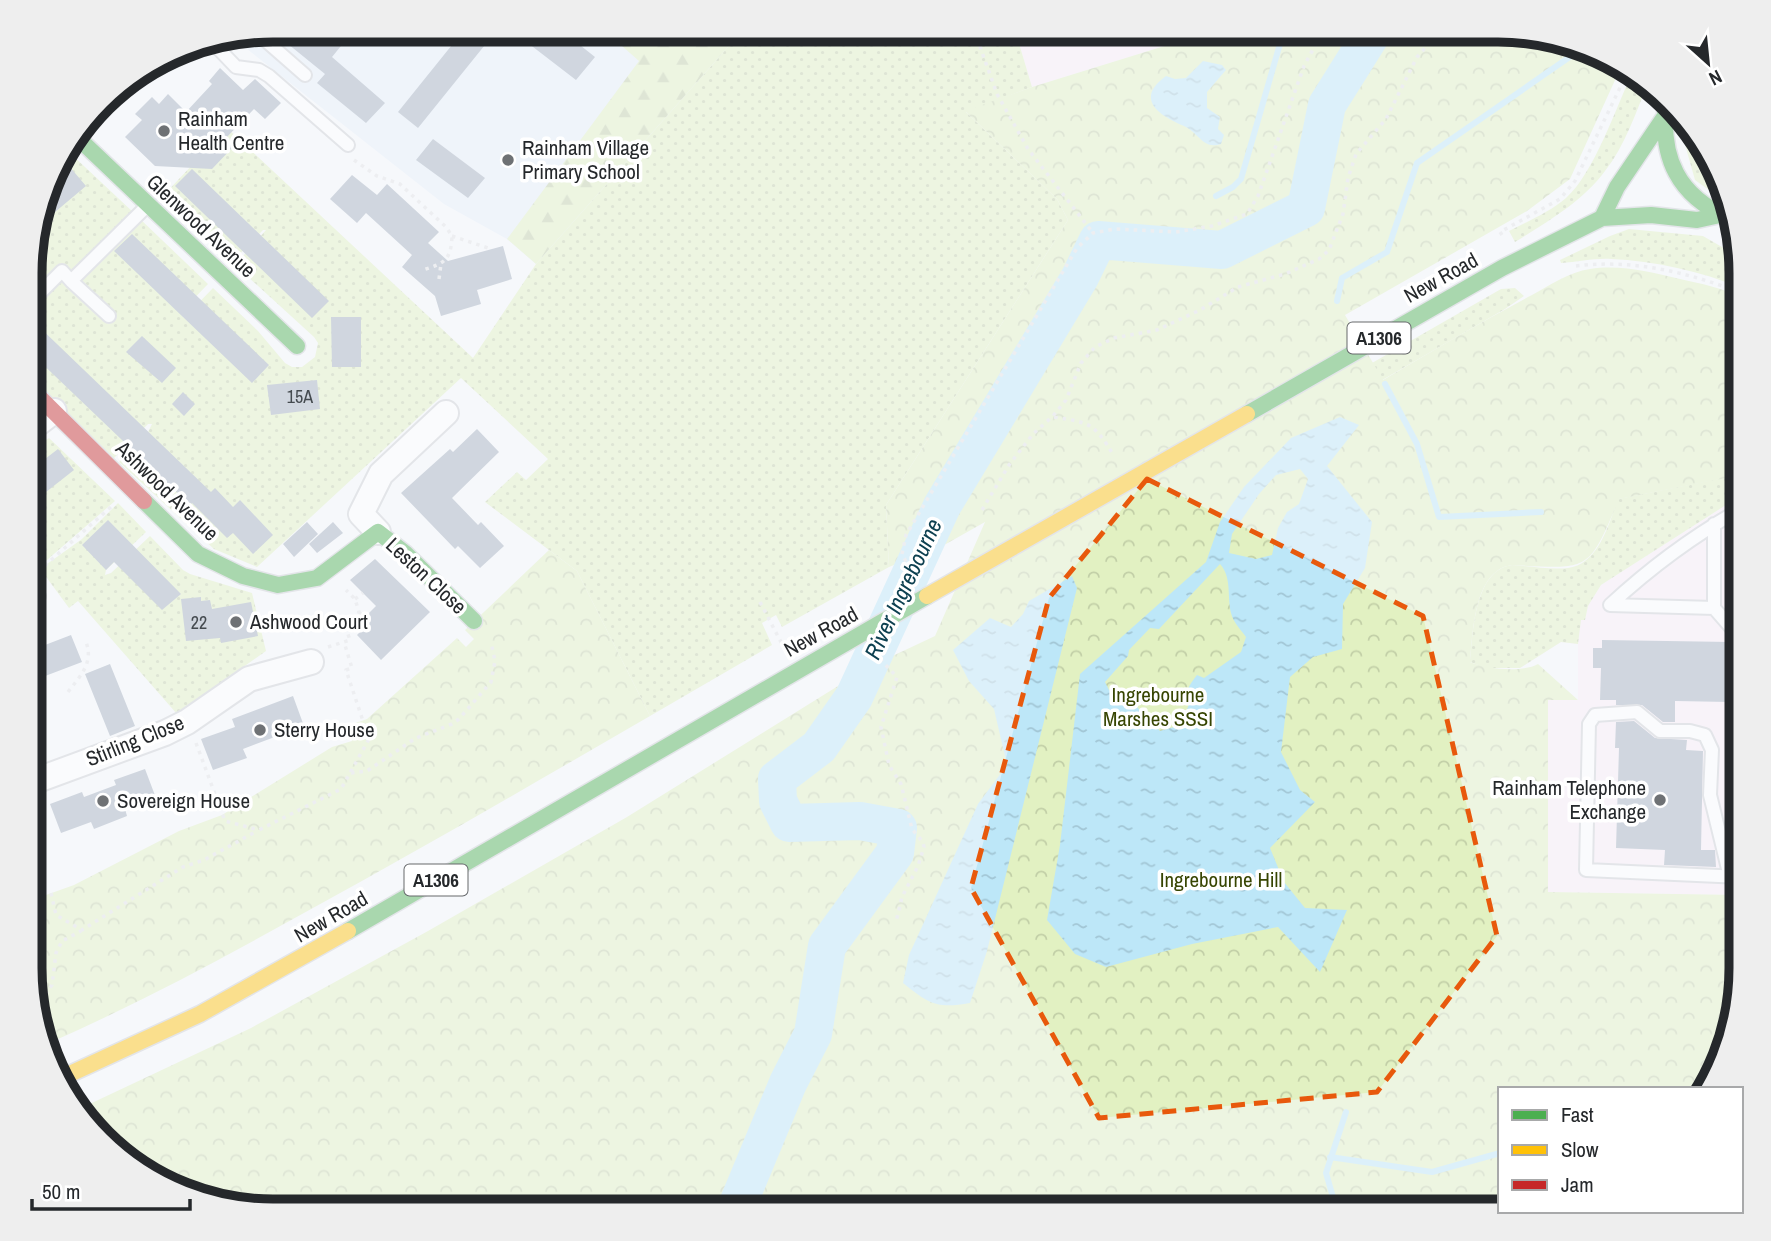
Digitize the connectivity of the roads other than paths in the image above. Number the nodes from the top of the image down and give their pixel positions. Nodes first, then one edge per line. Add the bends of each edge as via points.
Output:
1 (267, 42) edge
2 (219, 49) edge
3 (305, 75) dead end
4 (1664, 113) edge
5 (1665, 114) edge
6 (83, 143) edge
7 (348, 145) road end
8 (148, 205) junction
9 (1721, 215) edge
10 (1722, 217) edge
11 (1602, 218) junction
12 (71, 281) junction
13 (42, 291) edge
14 (109, 316) dead end
15 (297, 346) dead end
16 (42, 400) edge
17 (54, 411) junction
18 (446, 413) dead end
19 (42, 420) edge
20 (1729, 516) edge
21 (1714, 524) junction
22 (371, 537) junction
23 (1714, 608) junction
24 (474, 621) road end
25 (1729, 625) edge
26 (317, 655) road end
27 (42, 778) edge
28 (1729, 857) edge
29 (1729, 877) edge
30 (69, 1074) edge

1 - 3 lane
2 - 7 lane via 236,66 269,76
4 - 11 main road
5 - 9 main road via 1667,156 1678,180 1696,201
6 - 8 main road, Glenwood Avenue
8 - 12 lane
8 - 15 main road, Glenwood Avenue
10 - 11 main road, New Road / A1306
11 - 30 main road, New Road / A1306 via 1451,296 311,953 201,1014
12 - 13 lane via 62,271
12 - 14 lane
16 - 17 main road, Ashwood Avenue
17 - 19 street
17 - 22 main road, Ashwood Avenue via 198,554 243,576 278,585 317,578
18 - 22 street, Leston Close via 381,474 362,514
20 - 21 lane
21 - 23 lane
21 - 23 lane via 1647,571 1610,606
22 - 24 main road, Leston Close via 405,552
23 - 25 lane
26 - 27 street, Stirling Close via 249,679 165,733
28 - 29 lane via 1710,795 1712,750 1705,735 1660,731 1637,712 1595,715 1589,724 1586,870

